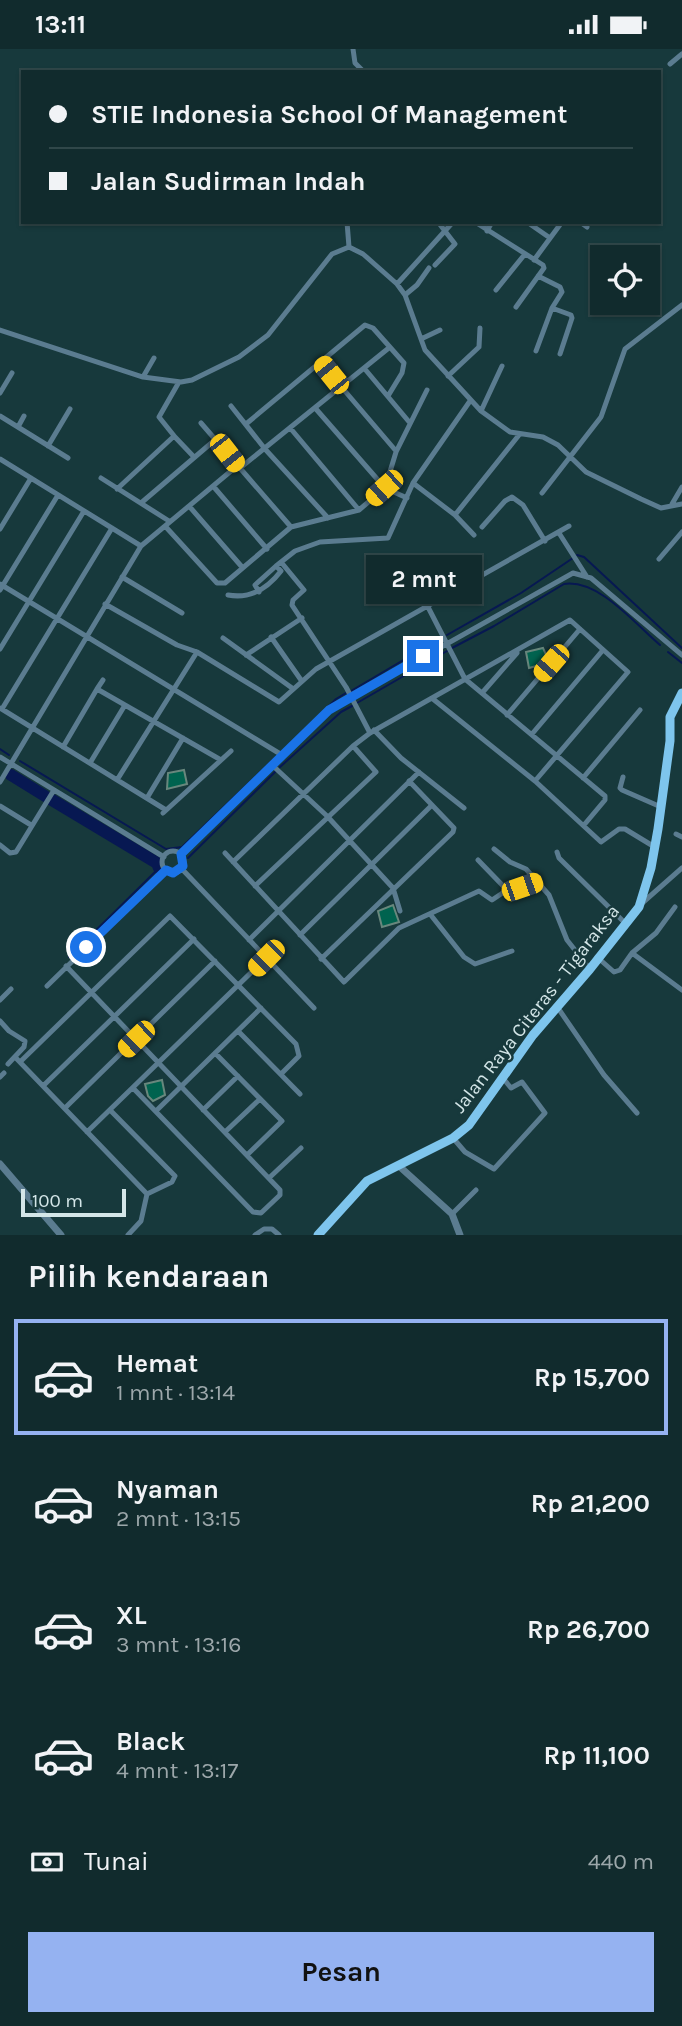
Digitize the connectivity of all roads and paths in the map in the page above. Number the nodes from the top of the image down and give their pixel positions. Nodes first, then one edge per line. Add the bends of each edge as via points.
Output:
1 (353, 49) edge
2 (682, 54) edge
3 (670, 64) dead end
4 (361, 70) edge
5 (347, 224) edge
6 (440, 224) edge
7 (451, 224) edge
8 (477, 224) edge
9 (491, 224) edge
10 (530, 224) edge
11 (560, 224) edge
12 (583, 224) edge
13 (587, 227) dead end
14 (446, 230) junction
15 (486, 231) junction
16 (550, 238) junction
17 (349, 247) junction
18 (524, 254) junction
19 (534, 260) junction
20 (538, 276) junction
21 (397, 284) junction
22 (495, 290) dead end
23 (405, 295) junction
24 (682, 305) edge
25 (516, 307) dead end
26 (552, 308) junction
27 (480, 328) dead end
28 (0, 330) edge
29 (440, 330) dead end
30 (421, 339) junction
31 (390, 347) junction
32 (536, 351) dead end
33 (560, 354) dead end
34 (154, 358) dead end
35 (321, 363) junction
36 (502, 366) dead end
37 (364, 368) junction
38 (12, 373) dead end
39 (448, 376) junction
40 (142, 377) junction
41 (3, 380) edge
42 (179, 382) junction
43 (341, 387) junction
44 (427, 390) dead end
45 (0, 393) edge
46 (387, 397) junction
47 (470, 401) junction
48 (231, 406) dead end
49 (70, 409) dead end
50 (316, 409) junction
51 (481, 411) junction
52 (0, 416) edge
53 (24, 416) dead end
54 (201, 423) dead end
55 (410, 423) junction
56 (246, 424) junction
57 (18, 427) junction
58 (291, 429) junction
59 (519, 435) junction
60 (175, 437) junction
61 (216, 439) junction
62 (48, 446) junction
63 (265, 449) junction
64 (396, 451) junction
65 (194, 457) junction
66 (570, 457) junction
67 (68, 458) dead end
68 (1, 462) edge
69 (239, 467) junction
70 (31, 478) junction
71 (101, 478) dead end
72 (413, 483) junction
73 (213, 486) junction
74 (682, 487) edge
75 (384, 488) junction
76 (117, 489) junction
77 (541, 493) dead end
78 (58, 495) junction
79 (407, 498) junction
80 (141, 503) junction
81 (682, 504) edge
82 (672, 505) junction
83 (188, 506) junction
84 (359, 510) junction
85 (84, 511) junction
86 (455, 516) junction
87 (328, 518) junction
88 (167, 524) junction
89 (569, 526) dead end
90 (291, 527) junction
91 (482, 527) dead end
92 (112, 528) junction
93 (0, 529) edge
94 (682, 532) edge
95 (559, 533) junction
96 (474, 535) dead end
97 (545, 541) junction
98 (141, 546) junction
99 (267, 549) junction
100 (659, 559) dead end
101 (278, 564) junction
102 (242, 567) junction
103 (122, 577) junction
104 (587, 577) junction
105 (1, 586) edge
106 (259, 592) junction
107 (228, 595) dead end
108 (29, 602) junction
109 (106, 604) junction
110 (428, 607) junction
111 (182, 613) dead end
112 (302, 618) junction
113 (57, 619) junction
114 (580, 629) junction
115 (86, 636) junction
116 (271, 637) junction
117 (223, 638) dead end
118 (447, 643) junction
119 (0, 649) edge
120 (603, 650) junction
121 (519, 651) junction
122 (197, 652) junction
123 (246, 655) junction
124 (682, 655) edge
125 (330, 661) junction
126 (465, 679) junction
127 (103, 680) dead end
128 (301, 680) junction
129 (292, 688) junction
130 (97, 689) junction
131 (174, 689) junction
132 (482, 693) junction
133 (682, 694) edge
134 (350, 697) junction
135 (433, 699) junction
136 (125, 705) junction
137 (1, 708) edge
138 (640, 711) dead end
139 (507, 715) junction
140 (154, 721) junction
141 (31, 727) junction
142 (372, 732) junction
143 (532, 734) junction
144 (183, 739) junction
145 (353, 746) junction
146 (63, 747) junction
147 (231, 751) dead end
148 (282, 755) junction
149 (0, 757) edge
150 (555, 757) junction
151 (221, 760) junction
152 (9, 763) junction
153 (90, 763) junction
154 (272, 765) junction
155 (419, 772) junction
156 (623, 777) dead end
157 (583, 778) junction
158 (117, 780) junction
159 (409, 781) junction
160 (535, 781) junction
161 (0, 782) edge
162 (54, 790) junction
163 (304, 793) junction
164 (147, 798) junction
165 (432, 805) junction
166 (0, 806) edge
167 (661, 807) junction
168 (464, 808) dead end
169 (327, 816) junction
170 (31, 825) junction
171 (584, 825) junction
172 (350, 840) junction
173 (0, 845) edge
174 (653, 846) junction
175 (494, 849) dead end
176 (557, 852) dead end
177 (225, 853) dead end
178 (181, 854) junction
179 (164, 857) junction
180 (478, 860) dead end
181 (233, 862) junction
182 (372, 865) junction
183 (682, 868) edge
184 (181, 869) junction
185 (166, 870) junction
186 (536, 882) junction
187 (256, 886) junction
188 (393, 888) junction
189 (508, 890) junction
190 (639, 907) junction
191 (675, 907) dead end
192 (278, 910) junction
193 (400, 911) dead end
194 (430, 913) junction
195 (625, 923) junction
196 (300, 935) junction
197 (194, 939) junction
198 (248, 940) junction
199 (512, 951) dead end
200 (632, 953) junction
201 (597, 957) junction
202 (266, 958) junction
203 (321, 959) junction
204 (215, 961) junction
205 (66, 967) junction
206 (590, 969) junction
207 (239, 985) junction
208 (47, 986) dead end
209 (11, 989) dead end
210 (682, 990) edge
211 (91, 992) junction
212 (0, 1000) edge
213 (261, 1008) junction
214 (314, 1008) dead end
215 (558, 1009) junction
216 (114, 1016) junction
217 (0, 1021) edge
218 (237, 1031) junction
219 (136, 1039) junction
220 (215, 1053) junction
221 (17, 1060) junction
222 (159, 1063) junction
223 (8, 1064) dead end
224 (281, 1074) junction
225 (238, 1076) junction
226 (502, 1077) junction
227 (43, 1086) junction
228 (181, 1087) junction
229 (133, 1088) junction
230 (300, 1094) dead end
231 (260, 1099) junction
232 (65, 1108) junction
233 (203, 1109) junction
234 (110, 1110) junction
235 (156, 1111) junction
236 (636, 1113) dead end
237 (87, 1132) junction
238 (225, 1132) junction
239 (453, 1138) junction
240 (300, 1148) dead end
241 (247, 1155) junction
242 (0, 1164) edge
243 (399, 1165) junction
244 (269, 1178) junction
245 (476, 1191) dead end
246 (147, 1194) junction
247 (452, 1214) junction
248 (61, 1235) edge
249 (128, 1235) edge
250 (255, 1235) edge
251 (279, 1235) edge
252 (318, 1235) edge
253 (460, 1235) edge

1 - 4 street
2 - 3 street
5 - 17 street
6 - 14 street
7 - 14 street
8 - 15 street
9 - 15 street
10 - 16 street
11 - 16 street
12 - 13 street
14 - 21 street
14 - 23 street via 455,244
15 - 18 street
16 - 19 street
17 - 21 street
17 - 42 street via 332,254 268,335 239,357 203,376
18 - 19 street
18 - 22 street
19 - 20 street via 544,268
20 - 25 street
20 - 26 street via 562,289
21 - 23 street
23 - 30 street
24 - 66 street via 625,349 601,417
26 - 32 street
26 - 33 street via 572,318
27 - 39 street via 480,347
28 - 40 street
29 - 30 street
30 - 39 street
31 - 35 street via 365,325
31 - 37 street
31 - 46 street via 404,363
34 - 40 street
35 - 43 street
35 - 56 street
36 - 51 street
37 - 43 street
37 - 46 street
38 - 41 street
39 - 47 street
40 - 42 street
41 - 45 street
42 - 60 street via 159,417
43 - 50 street
43 - 64 street
44 - 55 street
46 - 55 street
47 - 51 street
47 - 72 street
48 - 56 street
49 - 62 street
50 - 58 street
50 - 75 street
51 - 59 street
52 - 57 street
53 - 57 street
54 - 61 street
55 - 64 street
56 - 63 street
57 - 62 street
58 - 63 street
58 - 84 street
59 - 66 street via 542,437
59 - 86 street
60 - 65 street
60 - 76 street
61 - 65 street
61 - 69 street
62 - 67 street
63 - 69 street
63 - 87 street
64 - 75 street
65 - 80 street
66 - 77 street
66 - 82 street via 586,472 641,499 661,507
68 - 70 street
69 - 73 street
69 - 90 street
70 - 78 street
70 - 93 street
71 - 76 street
72 - 79 street
72 - 86 street
73 - 83 street
73 - 99 street
74 - 82 street
75 - 79 street
75 - 84 street
76 - 80 street
78 - 85 street
78 - 105 street
79 - 101 street via 386,539 320,542
80 - 88 street
81 - 82 street
83 - 88 street
83 - 102 street
84 - 87 street
85 - 92 street
85 - 108 street
86 - 96 street
87 - 90 street
88 - 98 street
88 - 102 street via 217,583 225,583
89 - 95 street
90 - 99 street
91 - 97 street via 512,497 523,505
92 - 98 street
92 - 113 street
94 - 100 street
95 - 97 street
95 - 104 street
97 - 110 street
98 - 103 street
99 - 102 street
101 - 106 street via 281,571
101 - 106 street via 255,585
101 - 112 street via 304,590 292,605
103 - 109 street
103 - 111 street
104 - 118 street via 573,573
104 - 124 street
105 - 108 street
106 - 107 street
108 - 113 street
108 - 119 street
109 - 115 street
109 - 122 street
110 - 118 street
110 - 125 street
112 - 116 street
112 - 125 street
113 - 115 street
113 - 137 street
114 - 120 street
114 - 121 street via 570,621
114 - 139 street
115 - 131 street
115 - 141 street
116 - 123 street
116 - 128 street
117 - 123 street
118 - 126 street
118 - 134 street
120 - 143 street
120 - 150 street via 628,672
121 - 126 street
121 - 132 street
122 - 129 street via 275,702 282,701
122 - 131 street
123 - 129 street
125 - 128 street
125 - 134 street
126 - 132 street
126 - 135 street
127 - 130 street
128 - 129 street
130 - 136 street
130 - 146 street
131 - 140 street
131 - 148 street
132 - 139 street
133 - 167 main road, Jalan Raya Citeras - Tigaraksa via 670,717
134 - 142 street
134 - 148 street via 329,710
135 - 142 street
135 - 160 street
136 - 140 street
136 - 153 street
137 - 141 street
138 - 157 street
139 - 143 street
140 - 144 street
140 - 158 street
141 - 146 street
141 - 152 street
142 - 145 street
142 - 155 street
143 - 150 street
144 - 151 street
144 - 164 street
145 - 163 street
145 - 169 street via 376,772
146 - 153 street
147 - 151 street
148 - 154 street
149 - 152 street
150 - 157 street
150 - 160 street
151 - 164 street via 165,811
152 - 161 street
152 - 162 street
153 - 158 street
154 - 163 street
154 - 178 street
155 - 159 street
155 - 168 street
156 - 167 street via 622,790
157 - 171 street via 605,796
158 - 164 street
159 - 165 street
159 - 172 street
160 - 171 street
162 - 170 street
162 - 179 street
163 - 169 street
163 - 181 street
165 - 182 street
165 - 188 street via 453,832
166 - 170 street
167 - 174 main road, Jalan Raya Citeras - Tigaraksa
169 - 172 street
169 - 187 street
170 - 173 street via 16,852
171 - 174 street via 603,842 618,829 625,829
172 - 182 street
172 - 192 street
174 - 190 main road, Jalan Raya Citeras - Tigaraksa
175 - 186 street via 522,866
176 - 195 street
177 - 181 street
178 - 179 street via 170,851
178 - 184 street
179 - 185 street
180 - 189 street
181 - 187 street
182 - 188 street
182 - 196 street
183 - 190 street
184 - 185 street
184 - 198 street
185 - 205 street
186 - 189 street
186 - 206 street via 549,895 567,940
187 - 192 street
188 - 193 street
188 - 203 street
189 - 194 street via 492,900 478,891
190 - 195 main road, Jalan Raya Citeras - Tigaraksa
191 - 200 street via 656,933
192 - 196 street
192 - 198 street
194 - 199 street via 464,957 475,964
194 - 203 street via 399,928 346,981
195 - 201 main road, Jalan Raya Citeras - Tigaraksa
196 - 203 street
197 - 204 street
197 - 211 street via 170,916
197 - 216 street
198 - 202 street
200 - 201 street via 614,972
200 - 210 street
201 - 206 main road, Jalan Raya Citeras - Tigaraksa
202 - 207 street
202 - 214 street
204 - 207 street
204 - 219 street
205 - 208 street
205 - 211 street
206 - 215 main road, Jalan Raya Citeras - Tigaraksa
207 - 213 street
207 - 222 street
209 - 212 street
211 - 216 street
211 - 221 street
213 - 218 street
213 - 224 street via 299,1049 299,1056
215 - 226 main road, Jalan Raya Citeras - Tigaraksa
215 - 236 street
216 - 219 street
216 - 227 street
217 - 221 street via 25,1041
218 - 220 street
218 - 224 street
219 - 222 street
219 - 232 street
220 - 225 street
220 - 228 street
221 - 223 street
221 - 227 street
222 - 228 street
222 - 229 street
224 - 230 street
225 - 231 street
225 - 233 street
226 - 239 main road, Jalan Raya Citeras - Tigaraksa via 480,1111
226 - 239 street via 511,1088 522,1082 545,1113 494,1169 465,1152
227 - 232 street
228 - 233 street
228 - 235 street
229 - 234 street
229 - 235 street
231 - 238 street
231 - 241 street via 282,1123
232 - 237 street
233 - 238 street
234 - 237 street
234 - 246 street via 175,1175 172,1182
235 - 244 street via 257,1214 281,1192
237 - 246 street
238 - 241 street
239 - 243 main road, Jalan Raya Citeras - Tigaraksa
240 - 244 street
241 - 244 street
242 - 248 street
243 - 247 street
243 - 252 main road, Jalan Raya Citeras - Tigaraksa via 359,1189
245 - 247 street
246 - 249 street via 142,1221
247 - 253 street
250 - 251 street via 264,1229

